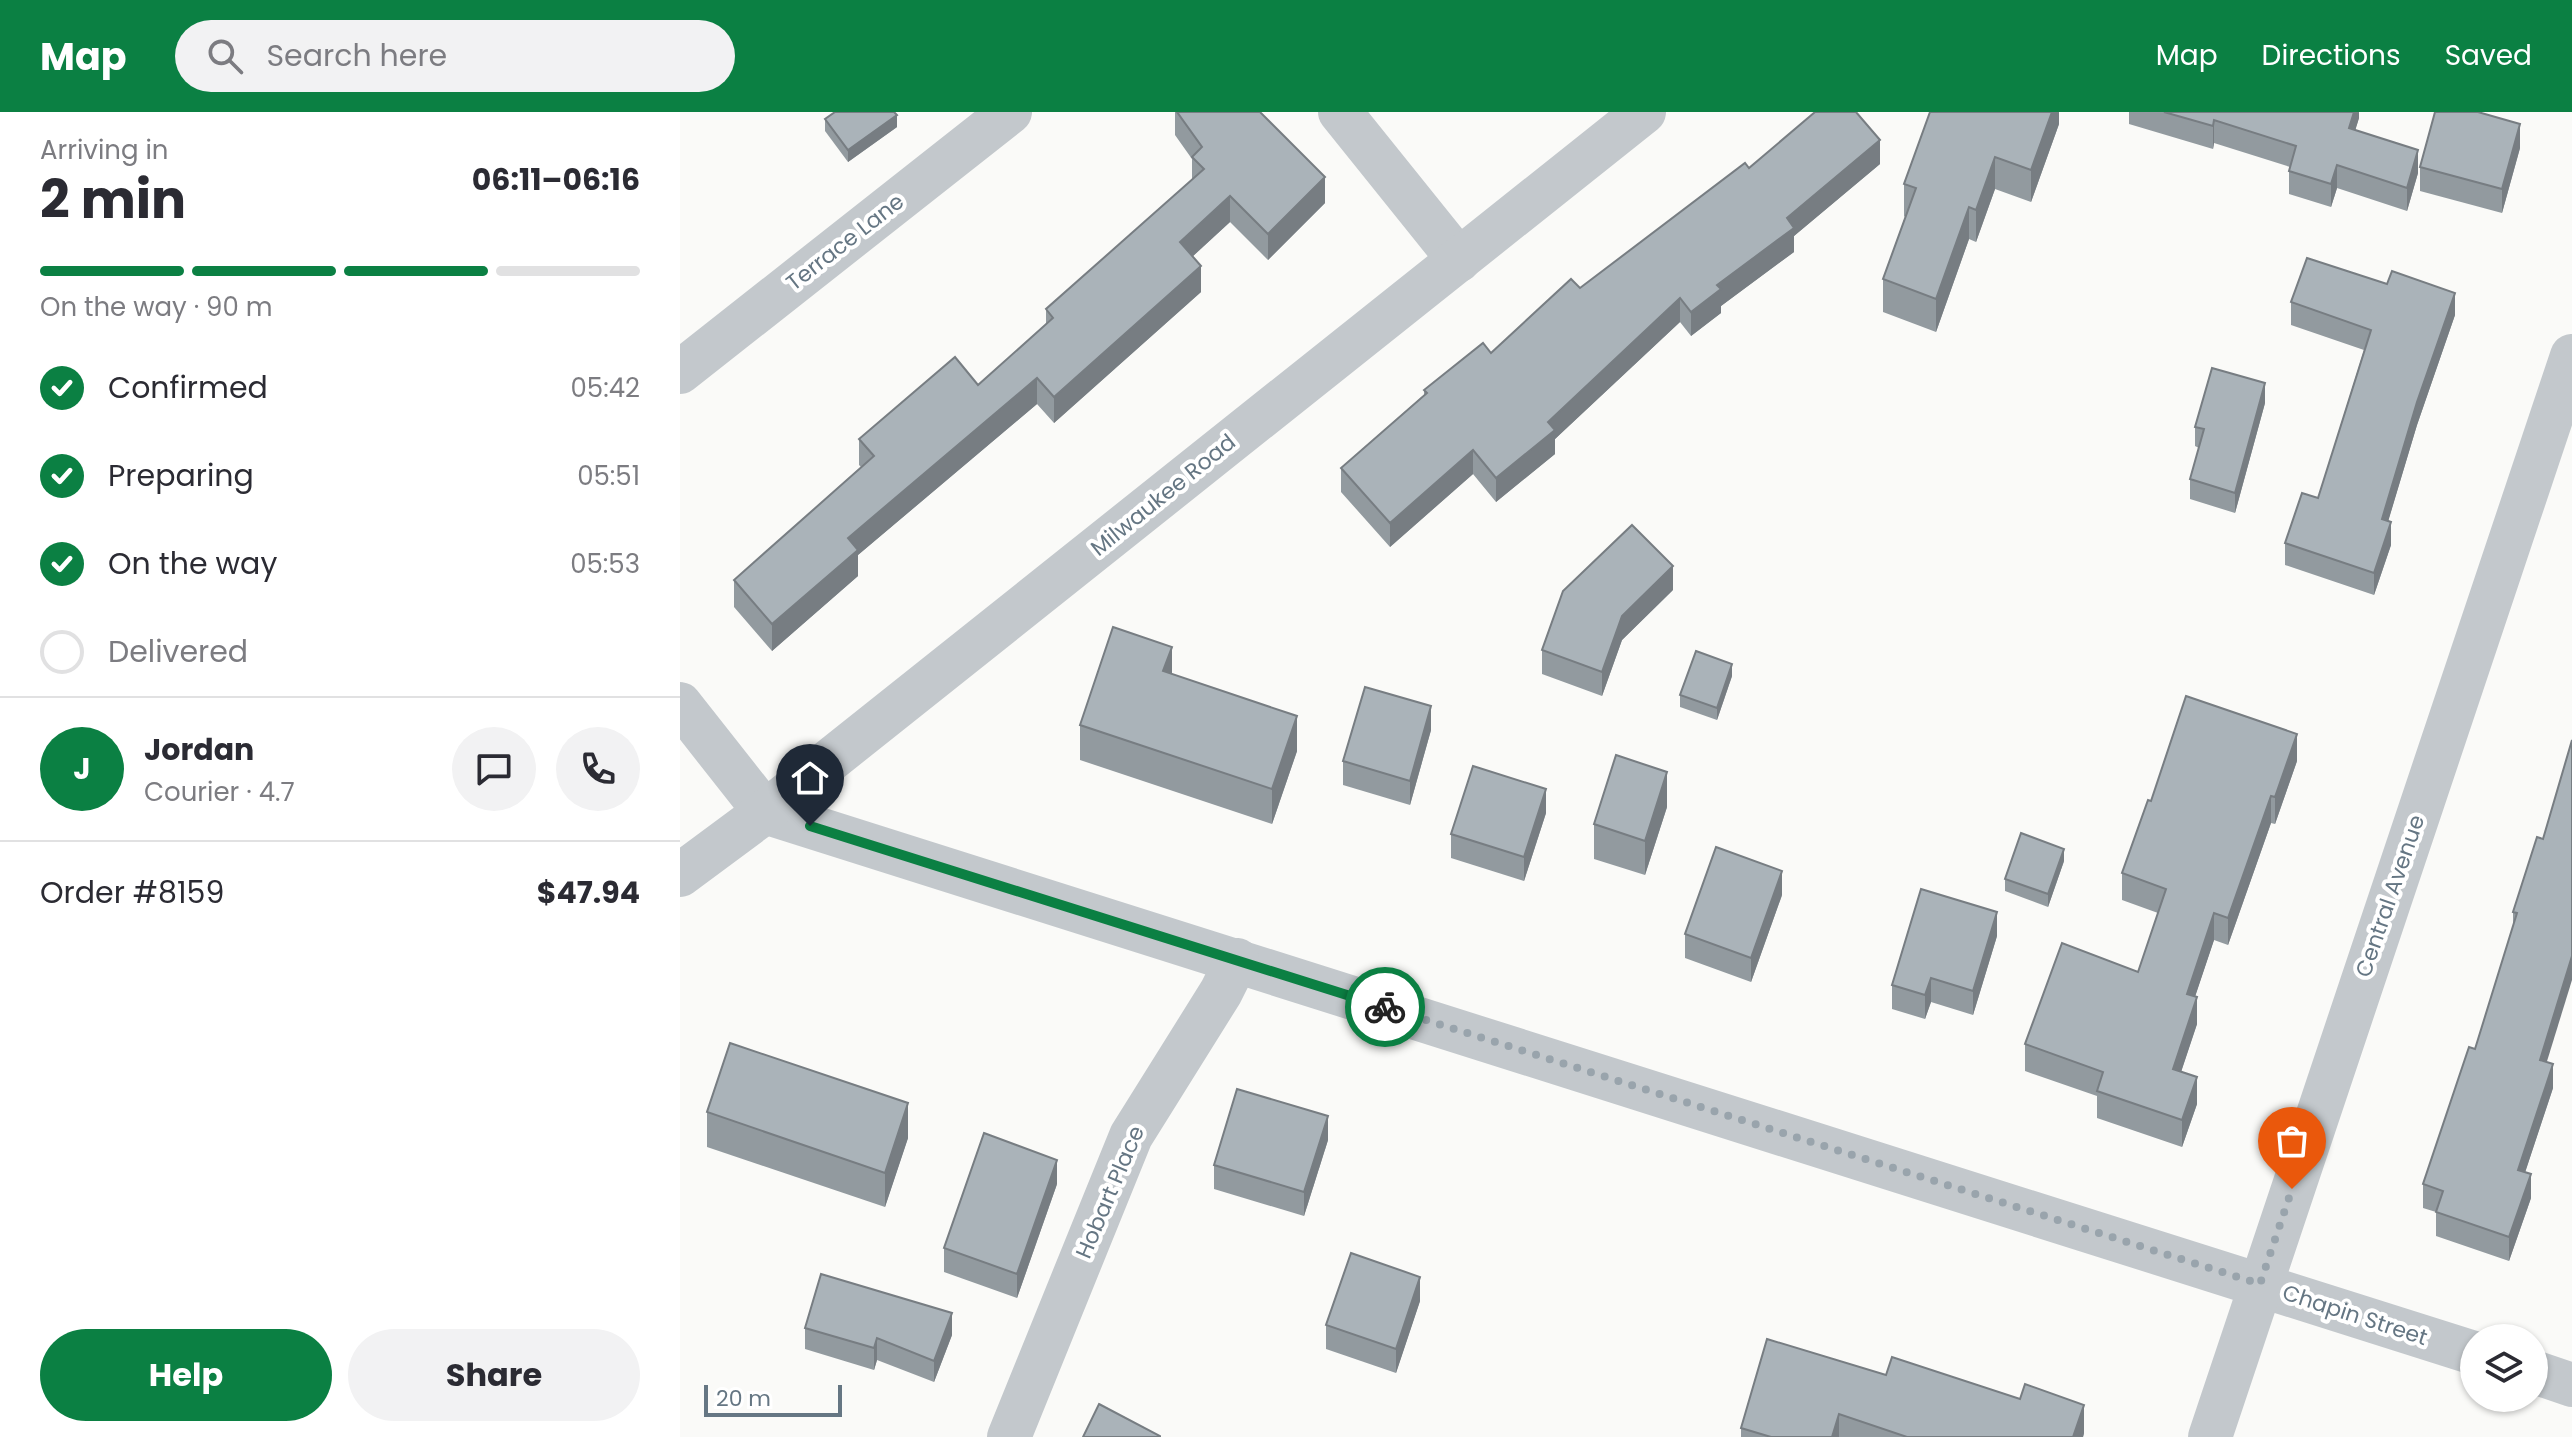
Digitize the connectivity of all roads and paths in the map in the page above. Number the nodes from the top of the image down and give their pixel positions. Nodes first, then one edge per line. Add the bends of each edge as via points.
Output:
1 (1010, 112) edge
2 (1340, 112) edge
3 (1644, 112) edge
4 (1459, 260) junction
5 (2572, 356) edge
6 (680, 372) edge
7 (680, 704) edge
8 (765, 812) junction
9 (680, 875) edge
10 (1237, 960) junction
11 (2260, 1284) junction
12 (2460, 1348) edge
13 (2548, 1377) edge
14 (2572, 1385) edge
15 (1009, 1437) edge
16 (2210, 1437) edge

1 - 6 street, Terrace Lane
2 - 4 street
3 - 4 street, Milwaukee Road
4 - 8 street, Milwaukee Road
5 - 11 street, Central Avenue
7 - 8 street
8 - 9 street, Milwaukee Road
8 - 10 street, Chapin Street
10 - 11 street, Chapin Street
10 - 15 street, Hobart Place via 1131,1136
11 - 12 street, Chapin Street
11 - 16 street, Central Avenue
13 - 14 street

